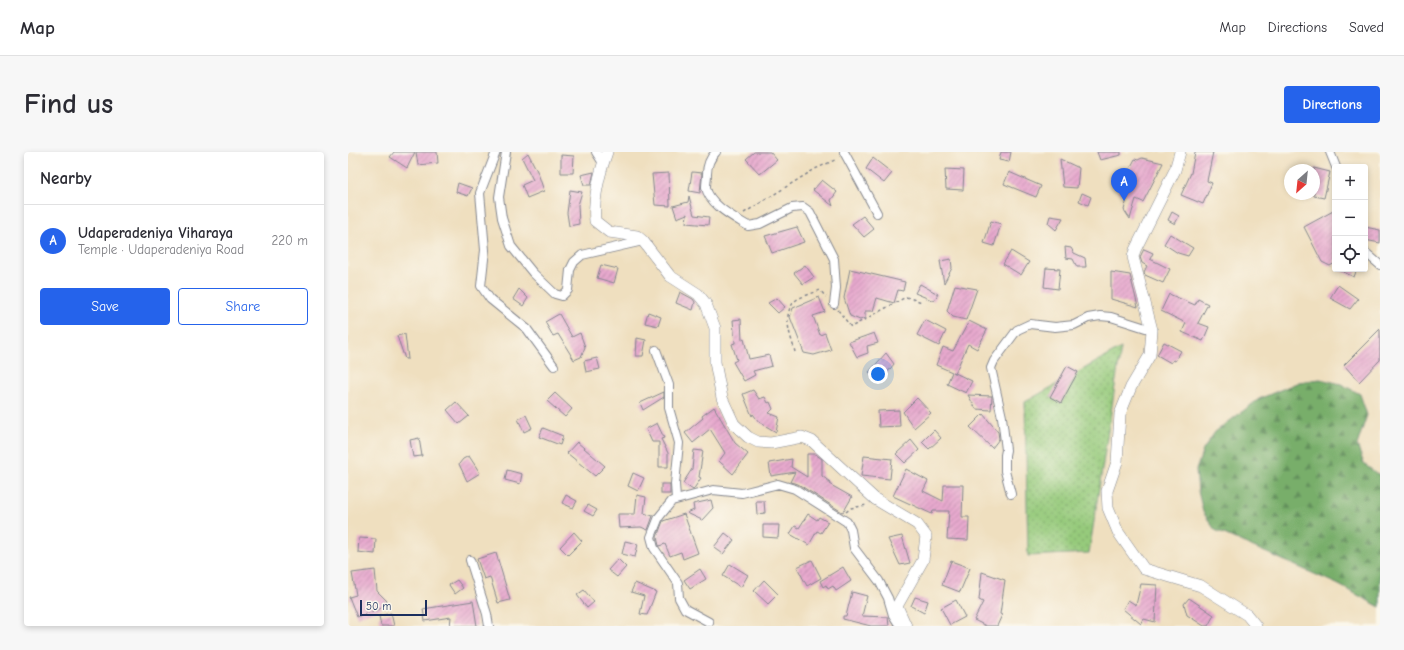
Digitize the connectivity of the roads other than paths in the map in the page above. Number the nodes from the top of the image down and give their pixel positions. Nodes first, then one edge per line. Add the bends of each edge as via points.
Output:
1 (496, 152) edge
2 (506, 152) edge
3 (596, 152) edge
4 (716, 152) edge
5 (1180, 152) edge
6 (1330, 152) edge
7 (845, 153) edge
8 (604, 157) edge
9 (1335, 164) edge
10 (877, 213) dead end
11 (643, 241) junction
12 (1368, 255) edge
13 (1380, 265) edge
14 (834, 304) road end
15 (1152, 330) junction
16 (656, 350) dead end
17 (554, 366) dead end
18 (1011, 494) dead end
19 (676, 500) junction
20 (470, 560) dead end
21 (709, 622) dead end
22 (905, 625) edge
23 (489, 626) edge
24 (1256, 626) edge

1 - 17 street via 480,193 485,250 480,286 490,299 528,329
2 - 11 street via 500,197 502,218 511,246 555,294 562,296 568,290 570,270 582,255
3 - 8 street
4 - 14 street via 707,169 706,188 716,205 736,219 748,226 760,224 792,208 803,207 810,212 834,259
5 - 15 street via 1175,170 1133,257
6 - 9 street
7 - 10 street
8 - 11 street via 594,221 609,232 637,236
11 - 22 street via 670,276 698,294 706,304 715,328 715,362 722,398 734,424 758,442 771,444 802,437 812,441 875,499 917,524 926,536 923,560 897,606
12 - 13 street
15 - 18 street via 1100,316 1088,318 1074,325 1055,327 1030,324 1017,330 991,368 1002,417 1006,450 1005,471
15 - 24 street via 1150,354 1120,414 1117,462 1107,491 1108,508 1118,532 1144,569 1201,586 1247,615
16 - 19 street via 669,385 669,408 679,443
19 - 21 street via 672,500 659,517 651,537 654,548 678,583 679,598 685,609
19 - 22 street via 713,490 742,493 778,484 795,489 846,522 852,530 854,548 879,581 898,623
20 - 23 street

